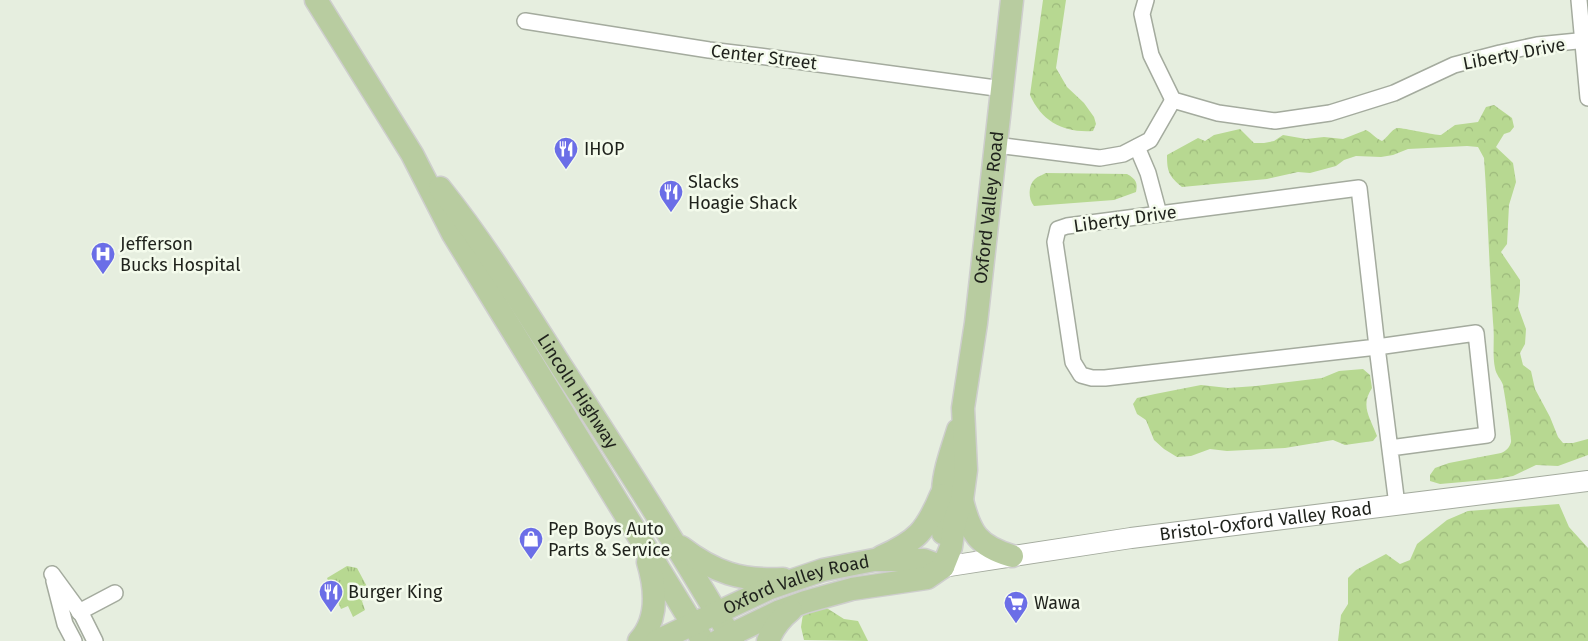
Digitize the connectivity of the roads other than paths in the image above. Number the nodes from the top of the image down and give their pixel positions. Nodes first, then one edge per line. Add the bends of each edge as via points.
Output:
1 (316, 0) edge
2 (1012, 0) edge
3 (1146, 0) edge
4 (1579, 0) edge
5 (525, 21) dead end
6 (1586, 41) edge
7 (1003, 89) junction
8 (1588, 98) edge
9 (1172, 100) junction
10 (996, 146) junction
11 (1137, 147) junction
12 (411, 152) junction
13 (1159, 214) junction
14 (1378, 347) junction
15 (1390, 448) junction
16 (1588, 481) edge
17 (952, 496) junction
18 (1397, 505) junction
19 (641, 538) junction
20 (674, 542) junction
21 (1012, 556) junction
22 (874, 560) junction
23 (943, 567) junction
24 (797, 578) junction
25 (115, 593) dead end
26 (805, 602) junction
27 (79, 612) junction
28 (717, 613) junction
29 (698, 632) edge
30 (727, 639) edge
31 (74, 641) edge
32 (95, 641) edge
33 (638, 641) edge
34 (656, 641) edge
35 (768, 641) edge

1 - 12 main road, Lincoln Highway
2 - 7 main road, Oxford Valley Road
3 - 9 street via 1142,14 1151,55
4 - 6 street, Liberty Drive
5 - 7 street, Center Street via 709,50
6 - 8 street, Liberty Drive
6 - 9 street, Liberty Drive via 1536,45 1500,53 1454,65 1394,92 1330,113 1275,121 1218,113
7 - 10 main road, Oxford Valley Road
9 - 11 street via 1150,140
10 - 11 street via 1100,158 1123,154
10 - 17 main road, Oxford Valley Road via 962,416 966,470
11 - 13 street via 1148,172
12 - 19 main road, Lincoln Highway via 453,234
12 - 20 main road, Lincoln Highway via 469,224
13 - 14 street, Liberty Drive via 1359,188
13 - 14 street, Liberty Drive via 1058,229 1055,242 1073,362 1081,375 1105,378
14 - 15 street, Liberty Drive
14 - 15 street via 1476,333 1487,435
15 - 18 street, Liberty Drive
16 - 18 main road, Bristol-Oxford Valley Road
17 - 21 main road via 976,537 995,551
17 - 22 main road via 919,535
17 - 23 main road, Oxford Valley Road via 955,520 951,547
18 - 21 main road, Bristol-Oxford Valley Road
19 - 29 main road, Lincoln Highway
19 - 33 main road via 655,592 650,623
20 - 24 main road via 709,566 728,574 764,580
20 - 28 main road, Lincoln Highway
21 - 23 main road, Bristol-Oxford Valley Road
22 - 23 main road, Oxford Valley Road via 924,560
22 - 24 main road, Oxford Valley Road
23 - 26 main road, Oxford Valley Road via 927,578 852,589
24 - 28 main road, Oxford Valley Road
25 - 27 street
26 - 30 main road, Oxford Valley Road via 780,611
26 - 35 main road via 781,618
27 - 31 street via 52,574 63,618
27 - 32 street
28 - 29 main road, Oxford Valley Road
28 - 30 main road, Lincoln Highway
29 - 34 main road, Oxford Valley Road

